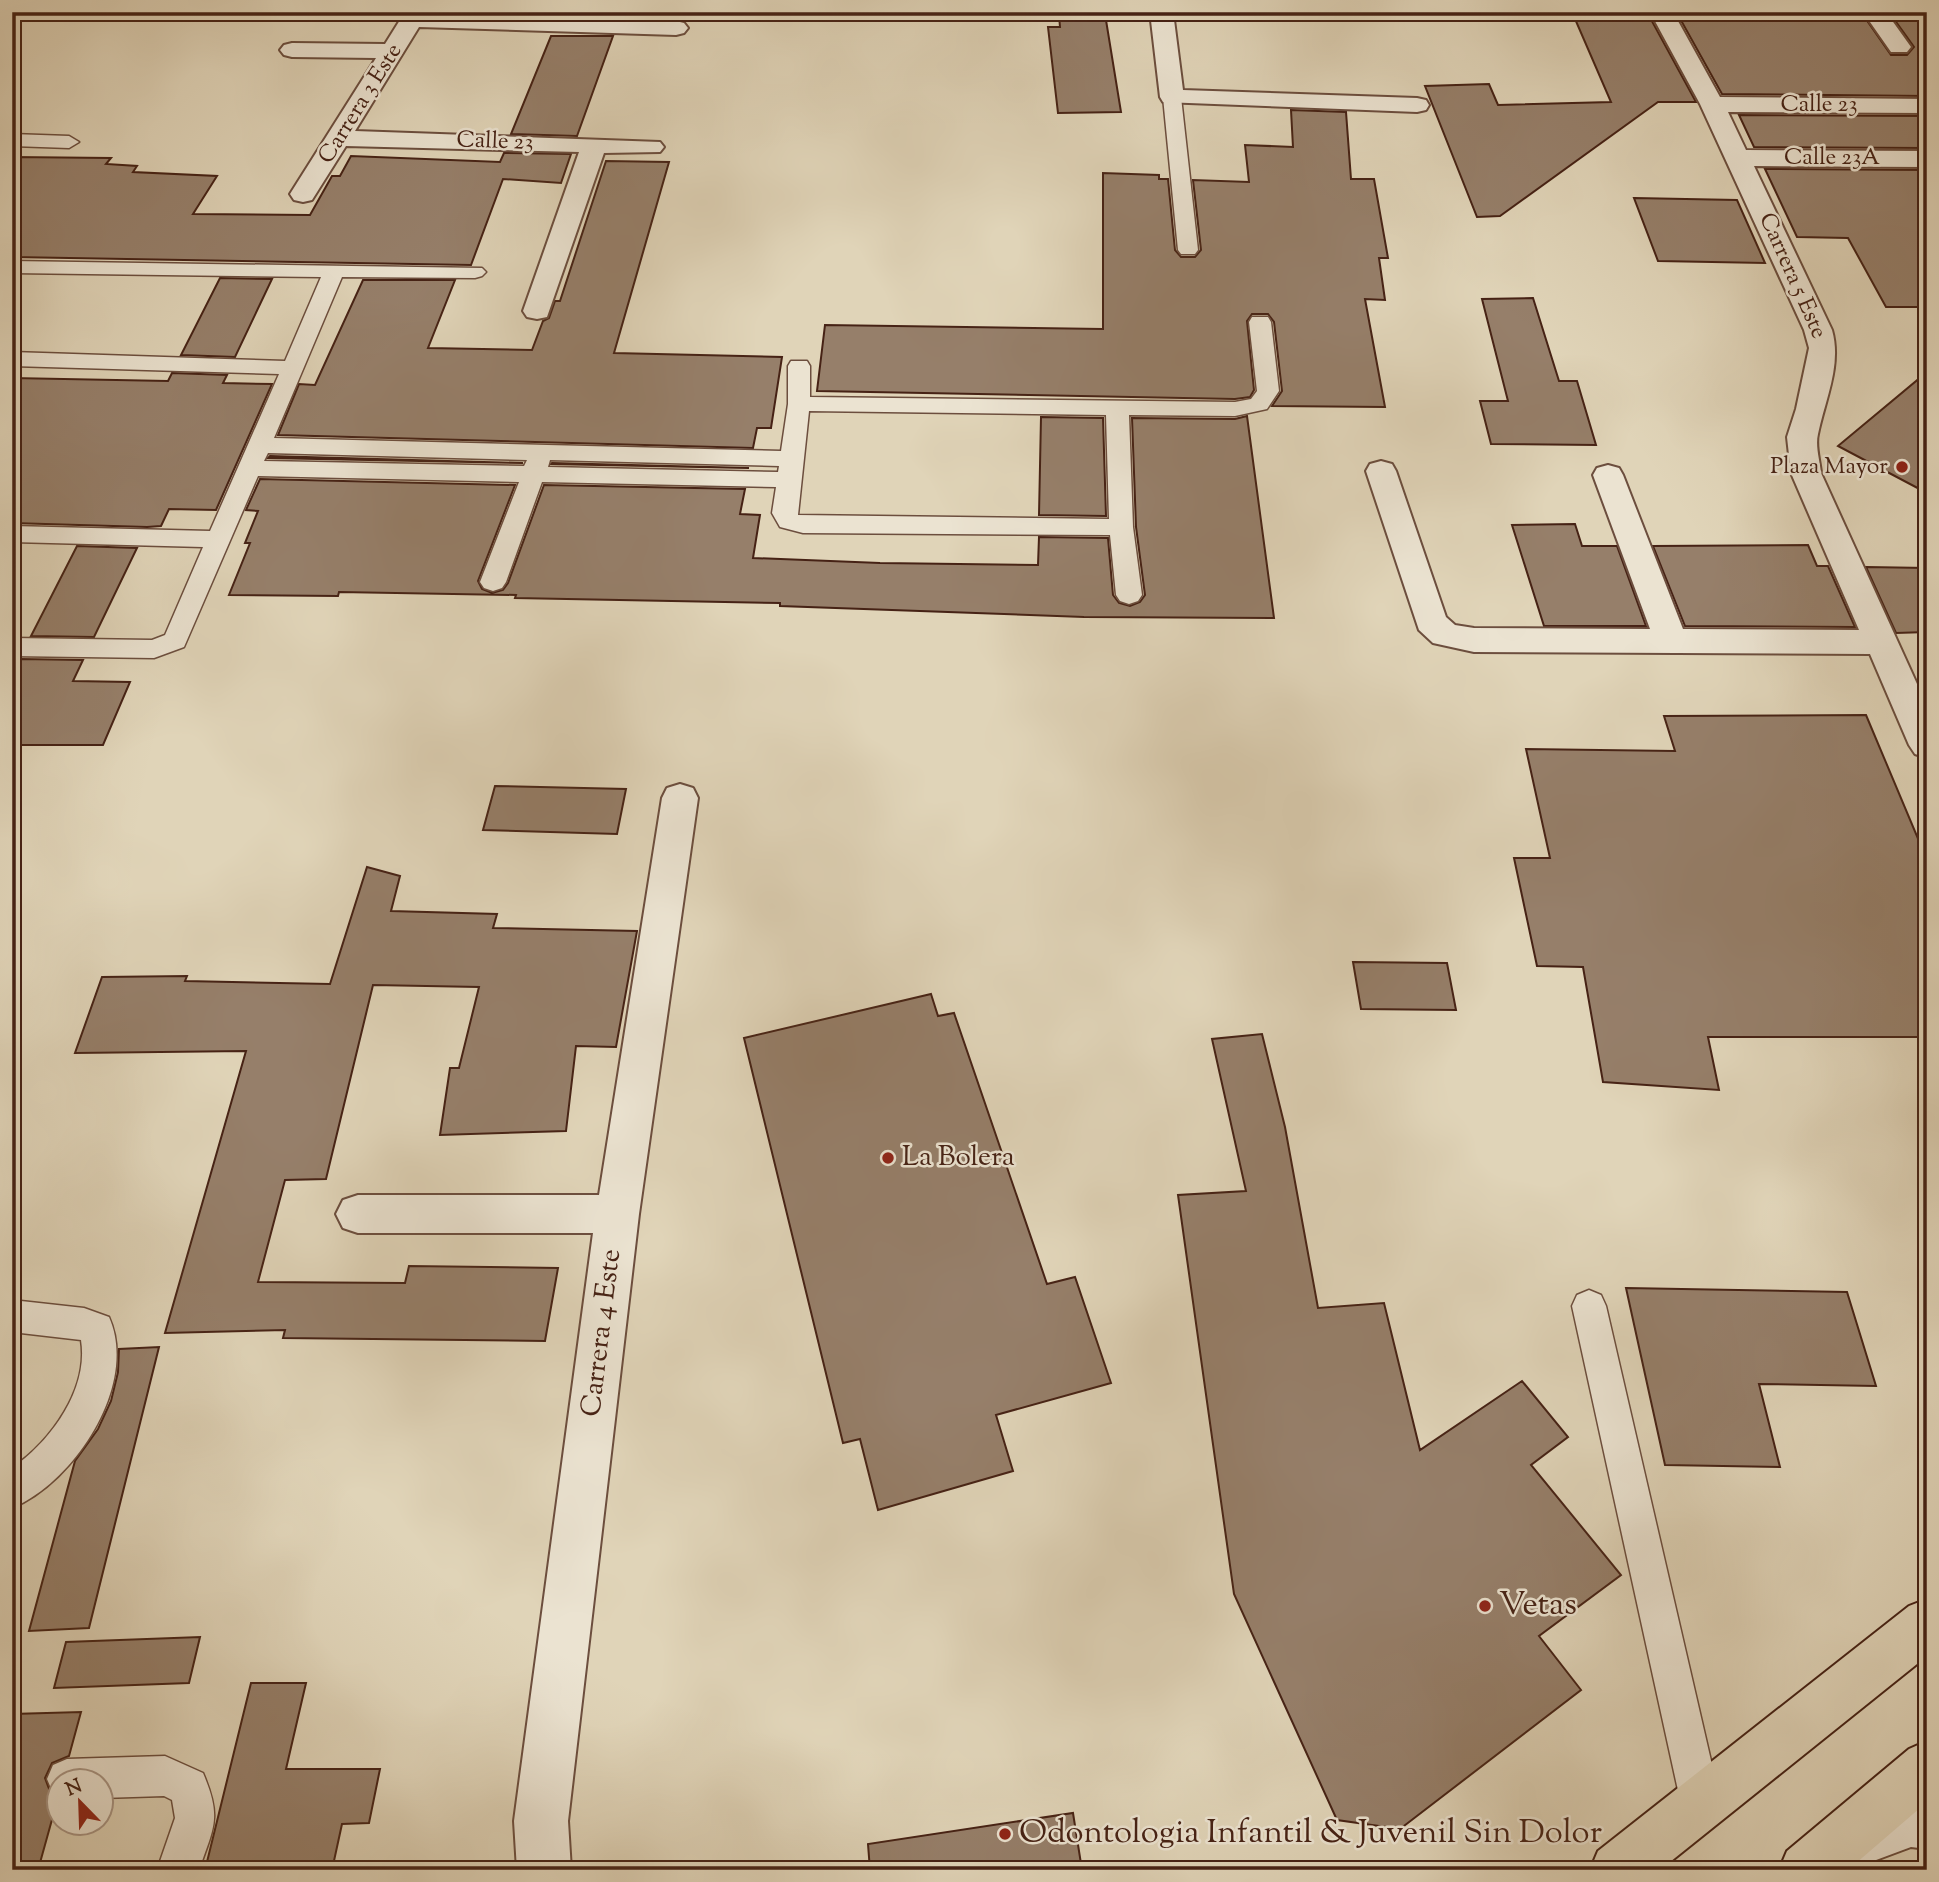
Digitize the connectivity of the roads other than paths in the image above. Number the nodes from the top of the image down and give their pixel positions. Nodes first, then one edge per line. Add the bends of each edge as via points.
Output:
1 (1161, 12) edge
2 (1661, 12) edge
3 (1874, 12) edge
4 (415, 16) edge
5 (676, 28) dead end
6 (1899, 47) dead end
7 (292, 50) dead end
8 (393, 51) junction
9 (1172, 97) junction
10 (1712, 104) junction
11 (1417, 105) dead end
12 (1927, 106) edge
13 (339, 138) junction
14 (12, 139) edge
15 (69, 142) dead end
16 (594, 145) junction
17 (652, 147) dead end
18 (1738, 158) junction
19 (1927, 159) edge
20 (303, 194) dead end
21 (1188, 250) dead end
22 (12, 267) edge
23 (334, 272) junction
24 (475, 272) dead end
25 (537, 311) dead end
26 (1260, 322) dead end
27 (12, 359) edge
28 (799, 366) dead end
29 (292, 368) junction
30 (799, 404) junction
31 (1117, 409) junction
32 (259, 445) junction
33 (538, 463) junction
34 (248, 468) junction
35 (790, 469) junction
36 (1381, 471) dead end
37 (1608, 475) dead end
38 (1121, 527) junction
39 (12, 534) edge
40 (219, 540) junction
41 (493, 582) dead end
42 (1129, 595) dead end
43 (1671, 641) junction
44 (1883, 642) junction
45 (12, 647) edge
46 (1927, 745) edge
47 (680, 798) dead end
48 (358, 1214) dead end
49 (617, 1214) junction
50 (1589, 1306) dead end
51 (12, 1316) edge
52 (12, 1490) edge
53 (1927, 1624) edge
54 (1927, 1767) edge
55 (116, 1778) edge
56 (1701, 1804) junction
57 (1927, 1822) edge
58 (1818, 1860) edge
59 (178, 1870) edge
60 (544, 1870) edge
61 (1617, 1870) edge

1 - 9 street
2 - 10 street, Carrera 5 Este
3 - 6 street
4 - 5 street
4 - 8 street, Carrera 3 Este
7 - 8 street
8 - 13 street, Carrera 3 Este
9 - 11 street
9 - 21 lane
10 - 12 street, Calle 23
10 - 18 street, Carrera 5 Este
13 - 16 street, Calle 23
13 - 20 street, Carrera 3 Este
14 - 15 lane
16 - 17 street, Calle 23
16 - 25 street
18 - 19 street, Calle 23A
18 - 44 street, Carrera 5 Este via 1818,330 1823,348 1802,437 1806,473
22 - 23 lane
23 - 24 lane
23 - 29 lane
26 - 31 lane via 1268,391 1259,404 1235,409
27 - 29 lane
28 - 30 lane
29 - 32 lane
30 - 31 lane
30 - 35 lane
31 - 38 lane
32 - 33 lane
32 - 34 lane
33 - 34 lane
33 - 35 lane
33 - 41 lane
34 - 40 lane
35 - 38 lane via 784,513 789,521 803,525
36 - 43 street via 1431,622 1445,635 1474,640
37 - 43 street
38 - 42 lane
39 - 40 lane
40 - 45 lane via 175,641 154,649
43 - 44 street
44 - 46 street, Carrera 5 Este
47 - 49 street, Carrera 4 Este
48 - 49 street
49 - 60 street, Carrera 4 Este via 541,1821
50 - 56 lane
51 - 52 lane via 97,1329 101,1361 89,1401 66,1441 43,1469
53 - 56 main road
54 - 58 main road
55 - 59 lane via 165,1776 189,1787 196,1818
56 - 61 main road
57 - 58 street via 1911,1820

